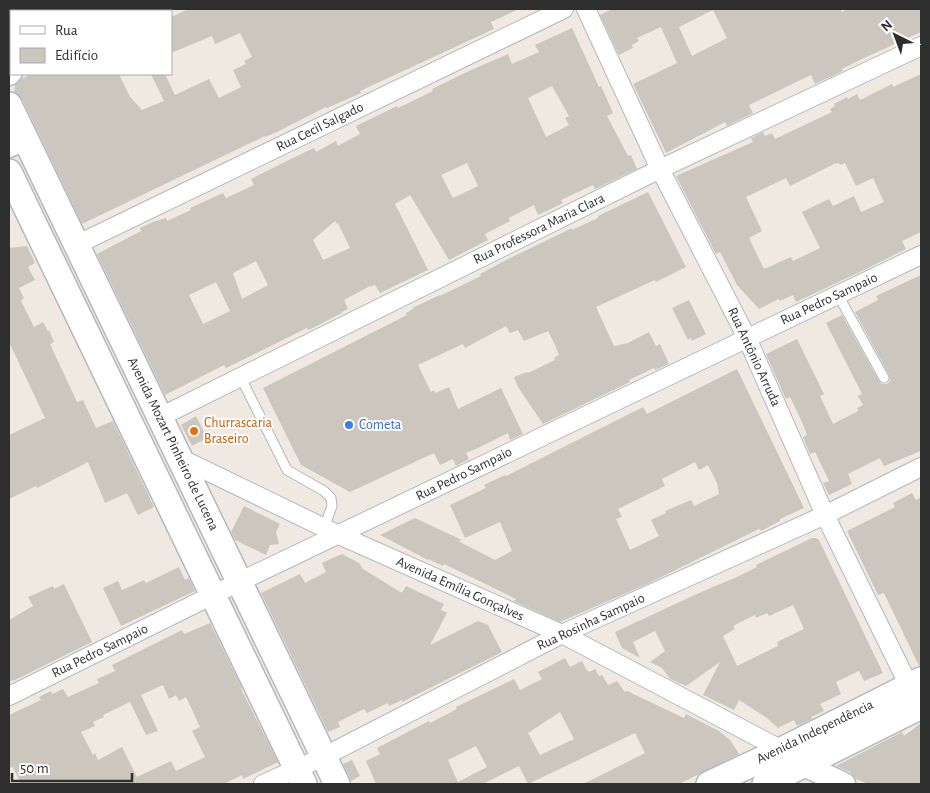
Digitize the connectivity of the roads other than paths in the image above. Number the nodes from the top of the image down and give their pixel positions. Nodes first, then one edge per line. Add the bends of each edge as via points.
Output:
1 (564, 9) edge
2 (586, 9) edge
3 (921, 46) edge
4 (13, 127) edge
5 (660, 169) junction
6 (9, 172) edge
7 (76, 245) junction
8 (921, 255) edge
9 (92, 278) junction
10 (66, 290) junction
11 (838, 295) junction
12 (746, 338) junction
13 (241, 378) junction
14 (884, 378) dead end
15 (160, 417) junction
16 (180, 458) junction
17 (921, 467) edge
18 (825, 515) junction
19 (331, 531) junction
20 (239, 582) junction
21 (213, 596) junction
22 (562, 634) junction
23 (918, 695) edge
24 (9, 696) edge
25 (738, 726) junction
26 (782, 750) junction
27 (323, 757) junction
28 (804, 765) junction
29 (300, 776) edge
30 (768, 778) edge
31 (264, 784) edge
32 (337, 784) edge
33 (709, 784) edge
34 (844, 784) edge

1 - 7 street, Rua Cecil Salgado
2 - 5 street, Rua Antônio Arruda
3 - 5 street, Rua Professora Maria Clara
4 - 7 main road, Avenida Mozart Pinheiro de Lucena
5 - 12 street, Rua Antônio Arruda
5 - 13 street, Rua Professora Maria Clara
6 - 10 main road
7 - 9 main road, Avenida Mozart Pinheiro de Lucena
8 - 11 street, Rua Pedro Sampaio
9 - 10 main road
9 - 15 main road, Avenida Mozart Pinheiro de Lucena
10 - 21 main road
11 - 12 street, Rua Pedro Sampaio
11 - 14 lane
12 - 18 street, Rua Antônio Arruda
12 - 19 street, Rua Pedro Sampaio
13 - 15 street, Rua Professora Maria Clara
13 - 19 lane via 286,470 331,498
15 - 16 main road, Avenida Mozart Pinheiro de Lucena
16 - 19 street, Avenida Emília Gonçalves
16 - 20 main road, Avenida Mozart Pinheiro de Lucena
17 - 18 street, Rua Rosinha Sampaio
18 - 22 street, Rua Rosinha Sampaio
18 - 23 street, Rua Antônio Arruda
19 - 20 street, Rua Pedro Sampaio
19 - 22 street, Avenida Emília Gonçalves
20 - 21 street, Rua Pedro Sampaio
20 - 27 main road, Avenida Mozart Pinheiro de Lucena
21 - 24 street, Rua Pedro Sampaio
21 - 29 main road
22 - 25 street, Avenida Emília Gonçalves
22 - 27 street, Rua Rosinha Sampaio
23 - 26 main road, Avenida Independência
23 - 28 main road, Avenida Independência
25 - 26 street, Avenida Emília Gonçalves
25 - 30 street
26 - 28 street
26 - 30 main road, Avenida Independência
27 - 29 street, Rua Rosinha Sampaio
27 - 32 main road, Avenida Mozart Pinheiro de Lucena
28 - 30 main road, Avenida Independência
28 - 34 street
29 - 31 street, Rua Rosinha Sampaio
30 - 33 main road, Avenida Independência

